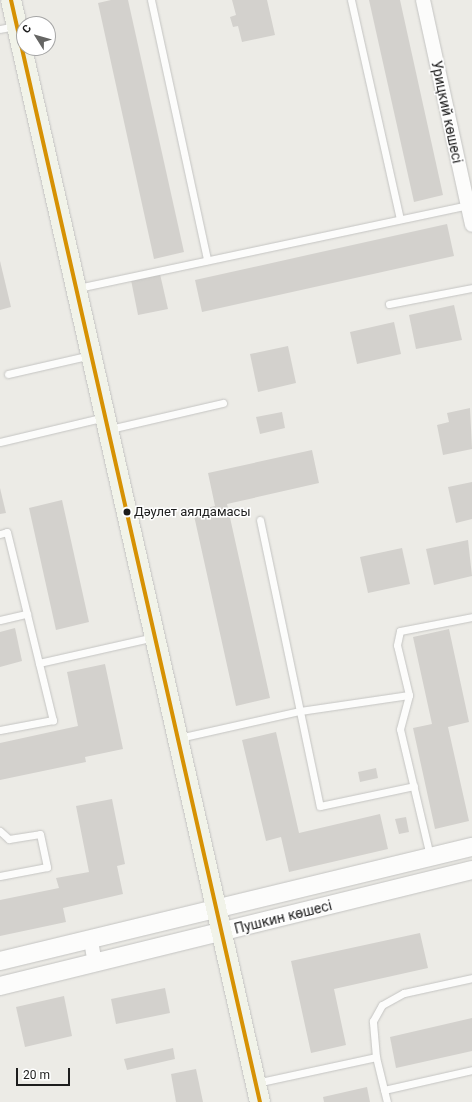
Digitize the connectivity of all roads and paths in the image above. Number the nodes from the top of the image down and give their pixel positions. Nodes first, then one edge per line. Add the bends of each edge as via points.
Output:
1 (11, 0) edge
2 (151, 0) edge
3 (351, 0) edge
4 (423, 0) edge
5 (8, 27) edge
6 (467, 205) junction
7 (400, 219) junction
8 (472, 225) edge
9 (207, 260) junction
10 (76, 288) junction
11 (472, 288) edge
12 (389, 304) dead end
13 (91, 355) junction
14 (8, 374) dead end
15 (223, 403) dead end
16 (106, 423) junction
17 (0, 442) edge
18 (260, 520) dead end
19 (0, 534) edge
20 (27, 614) junction
21 (472, 617) edge
22 (0, 620) edge
23 (154, 637) junction
24 (39, 663) junction
25 (409, 696) junction
26 (300, 711) junction
27 (0, 730) edge
28 (177, 738) junction
29 (414, 786) junction
30 (0, 831) edge
31 (472, 847) edge
32 (430, 856) junction
33 (472, 870) edge
34 (0, 876) edge
35 (216, 908) junction
36 (221, 932) junction
37 (91, 941) junction
38 (0, 961) edge
39 (95, 962) junction
40 (472, 978) edge
41 (0, 986) edge
42 (376, 1057) junction
43 (472, 1070) edge
44 (255, 1083) junction
45 (384, 1090) junction
46 (260, 1102) edge
47 (387, 1102) edge

1 - 5 main road
2 - 9 lane
3 - 7 lane
4 - 6 street, Урицкий көшесі
5 - 10 main road
6 - 7 lane
6 - 8 street, Урицкий көшесі
7 - 9 lane
9 - 10 lane
10 - 13 main road
11 - 12 lane
13 - 14 lane
13 - 16 main road
15 - 16 lane
16 - 17 lane
16 - 23 main road
18 - 26 lane
19 - 20 lane via 7,532
20 - 22 lane
20 - 24 lane
21 - 25 lane via 400,631 397,645
23 - 24 lane
23 - 28 main road
24 - 27 lane via 53,720
25 - 26 lane
25 - 29 lane via 400,729
26 - 28 lane
26 - 29 lane via 320,806
28 - 35 main road
29 - 32 lane
30 - 34 lane via 9,840 40,834 47,867
31 - 32 street, Пушкин көшесі
32 - 35 street, Пушкин көшесі
33 - 36 street, Пушкин көшесі
35 - 36 main road
35 - 37 street, Пушкин көшесі
36 - 39 street, Пушкин көшесі
36 - 44 main road
37 - 38 street, Пушкин көшесі
37 - 39 street
39 - 41 street, Пушкин көшесі
40 - 42 lane via 404,993 382,1005 374,1022
42 - 44 lane
42 - 45 lane
43 - 45 lane
44 - 46 main road
45 - 47 lane

